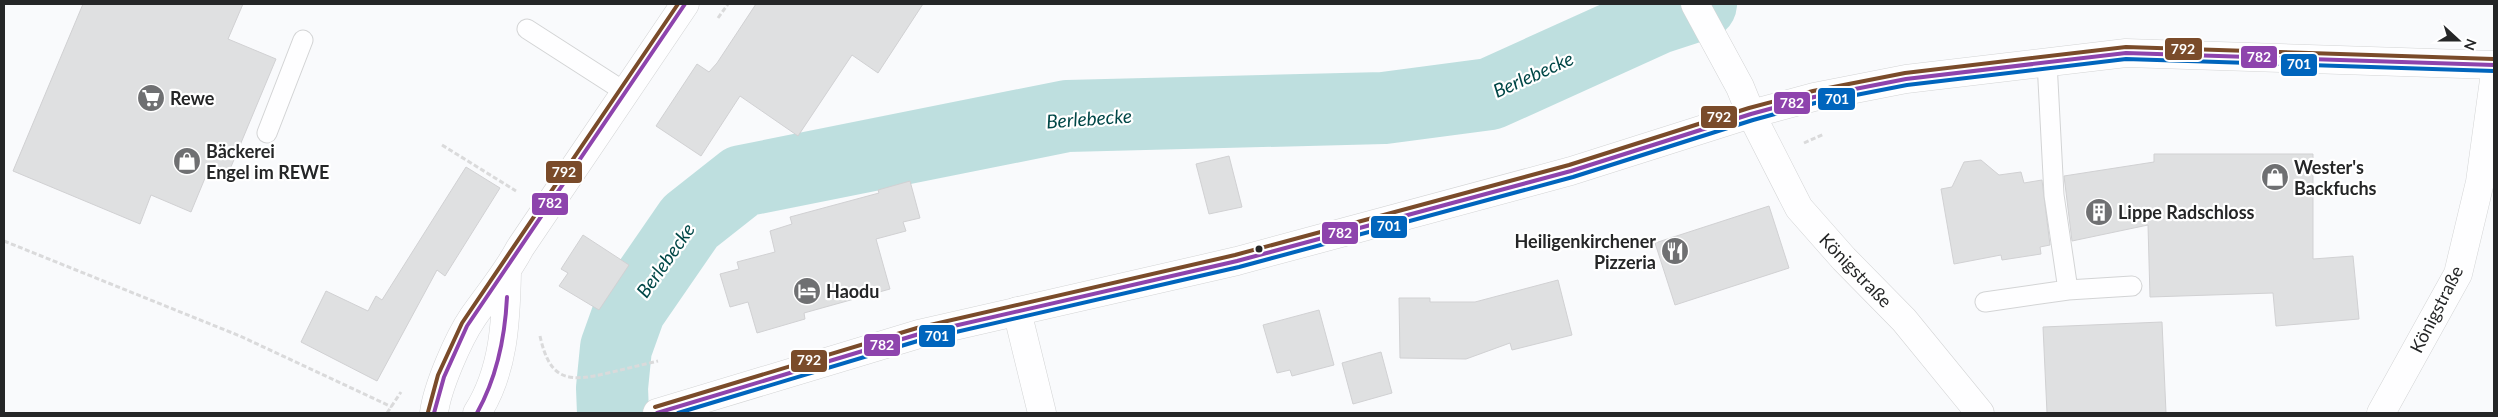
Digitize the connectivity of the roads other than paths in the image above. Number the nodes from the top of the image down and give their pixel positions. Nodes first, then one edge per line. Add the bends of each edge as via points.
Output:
1 (685, 4) edge
2 (1695, 4) edge
3 (526, 29) dead end
4 (303, 40) dead end
5 (2047, 62) junction
6 (2494, 65) edge
7 (2494, 80) edge
8 (625, 92) junction
9 (1751, 114) junction
10 (267, 133) dead end
11 (508, 272) junction
12 (2132, 286) dead end
13 (2068, 290) junction
14 (1985, 302) dead end
15 (1017, 311) junction
16 (434, 413) edge
17 (476, 413) edge
18 (657, 413) edge
19 (1042, 413) edge
20 (1980, 413) edge
21 (2381, 413) edge

1 - 8 main road
2 - 9 main road, Königstraße
3 - 8 lane
4 - 10 lane
5 - 6 main road via 2126,53
5 - 9 main road via 1930,75 1814,97
5 - 13 lane via 2054,195
7 - 21 main road, Königstraße via 2480,182 2458,274
8 - 11 main road via 520,248
9 - 15 main road via 1571,171 1237,261
9 - 20 main road, Königstraße via 1799,208 1904,320
11 - 16 main road via 472,319 444,378
11 - 17 main road via 506,329 495,371
12 - 13 lane
13 - 14 lane
15 - 18 main road via 920,334
15 - 19 main road

